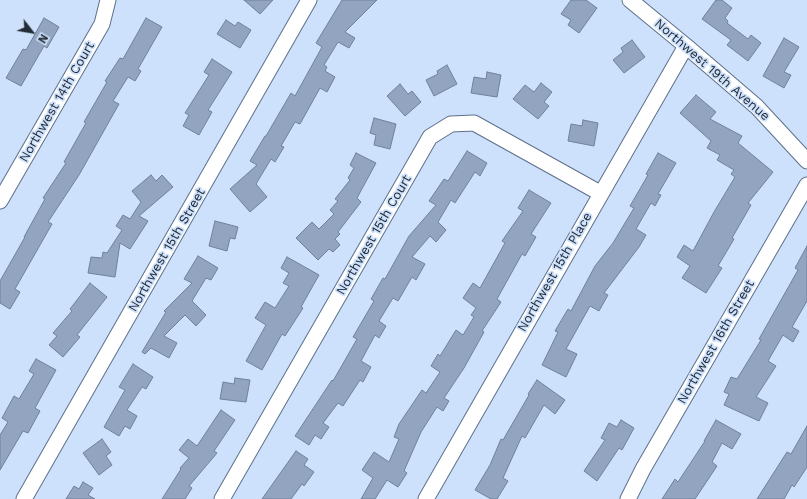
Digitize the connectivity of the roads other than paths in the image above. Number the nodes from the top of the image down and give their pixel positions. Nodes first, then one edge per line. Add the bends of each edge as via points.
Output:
1 (108, 0) edge
2 (310, 0) edge
3 (630, 0) edge
4 (686, 46) junction
5 (807, 161) edge
6 (807, 185) edge
7 (600, 193) junction
8 (0, 201) edge
9 (24, 499) edge
10 (222, 499) edge
11 (426, 499) edge
12 (628, 499) edge

1 - 8 street, Northwest 14th Court via 102,24
2 - 9 street, Northwest 15th Street
3 - 4 street, Northwest 19th Avenue
4 - 5 street, Northwest 19th Avenue via 757,107
4 - 7 street, Northwest 15th Place
6 - 12 street, Northwest 16th Street
7 - 10 street, Northwest 15th Court via 474,123 451,124 430,137
7 - 11 street, Northwest 15th Place

